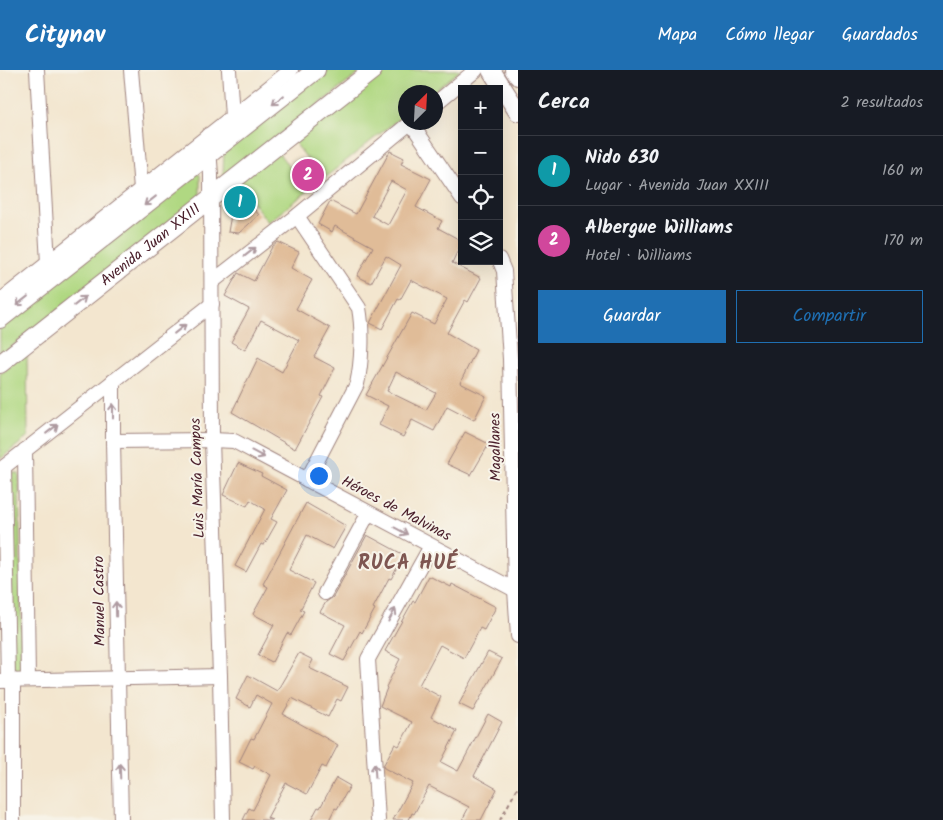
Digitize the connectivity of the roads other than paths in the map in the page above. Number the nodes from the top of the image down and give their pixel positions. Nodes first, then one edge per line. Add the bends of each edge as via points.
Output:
1 (37, 70) edge
2 (131, 70) edge
3 (229, 70) edge
4 (291, 70) edge
5 (316, 70) edge
6 (373, 70) edge
7 (476, 70) edge
8 (491, 70) edge
9 (514, 70) edge
10 (518, 76) edge
11 (443, 97) edge
12 (518, 112) edge
13 (232, 117) junction
14 (402, 130) edge
15 (416, 130) edge
16 (208, 135) junction
17 (210, 154) junction
18 (141, 189) junction
19 (458, 192) edge
20 (211, 198) junction
21 (297, 216) junction
22 (48, 263) junction
23 (502, 265) edge
24 (212, 282) junction
25 (0, 301) edge
26 (212, 304) junction
27 (0, 318) edge
28 (514, 358) edge
29 (0, 364) edge
30 (113, 381) junction
31 (212, 440) junction
32 (112, 441) junction
33 (25, 450) junction
34 (2, 468) edge
35 (307, 480) junction
36 (368, 514) junction
37 (430, 546) junction
38 (517, 590) edge
39 (325, 593) dead end
40 (518, 636) edge
41 (220, 676) junction
42 (118, 678) junction
43 (28, 680) junction
44 (7, 681) edge
45 (13, 820) edge
46 (121, 820) edge
47 (223, 820) edge
48 (378, 820) edge

1 - 22 street
2 - 18 street
3 - 13 street
4 - 13 street
5 -> 17 street
6 - 20 street, Avenida Juan XXIII
7 - 11 street
8 - 12 street
9 - 10 street
13 - 16 street
14 - 21 street
15 - 19 street
16 - 17 street, Luis María Campos
16 - 18 street
17 - 20 street, Luis María Campos
17 -> 27 street
18 - 22 street
20 - 24 street, Luis María Campos
29 -> 20 street, Avenida Juan XXIII
24 -> 21 street
21 - 35 street via 359,308 361,319 357,384
22 - 25 street
23 - 28 street, Magallanes
24 - 26 street, Luis María Campos
30 -> 26 street
26 - 31 street, Luis María Campos
28 - 38 street, Magallanes
32 -> 30 street, Manuel Castro
33 -> 30 street
31 - 32 street, Héroes de Malvinas
31 -> 35 street, Héroes de Malvinas via 234,441
31 - 41 street, Luis María Campos
42 -> 32 street, Manuel Castro
33 - 34 street
33 - 43 street
34 - 44 street
35 - 36 street, Héroes de Malvinas
36 -> 37 street, Héroes de Malvinas
36 - 39 street
37 - 38 street, Héroes de Malvinas
48 -> 37 street via 368,659
38 - 40 street, Magallanes
41 - 42 street
41 - 47 street, Luis María Campos
42 - 43 street
46 -> 42 street, Manuel Castro
43 - 44 street
44 - 45 street

